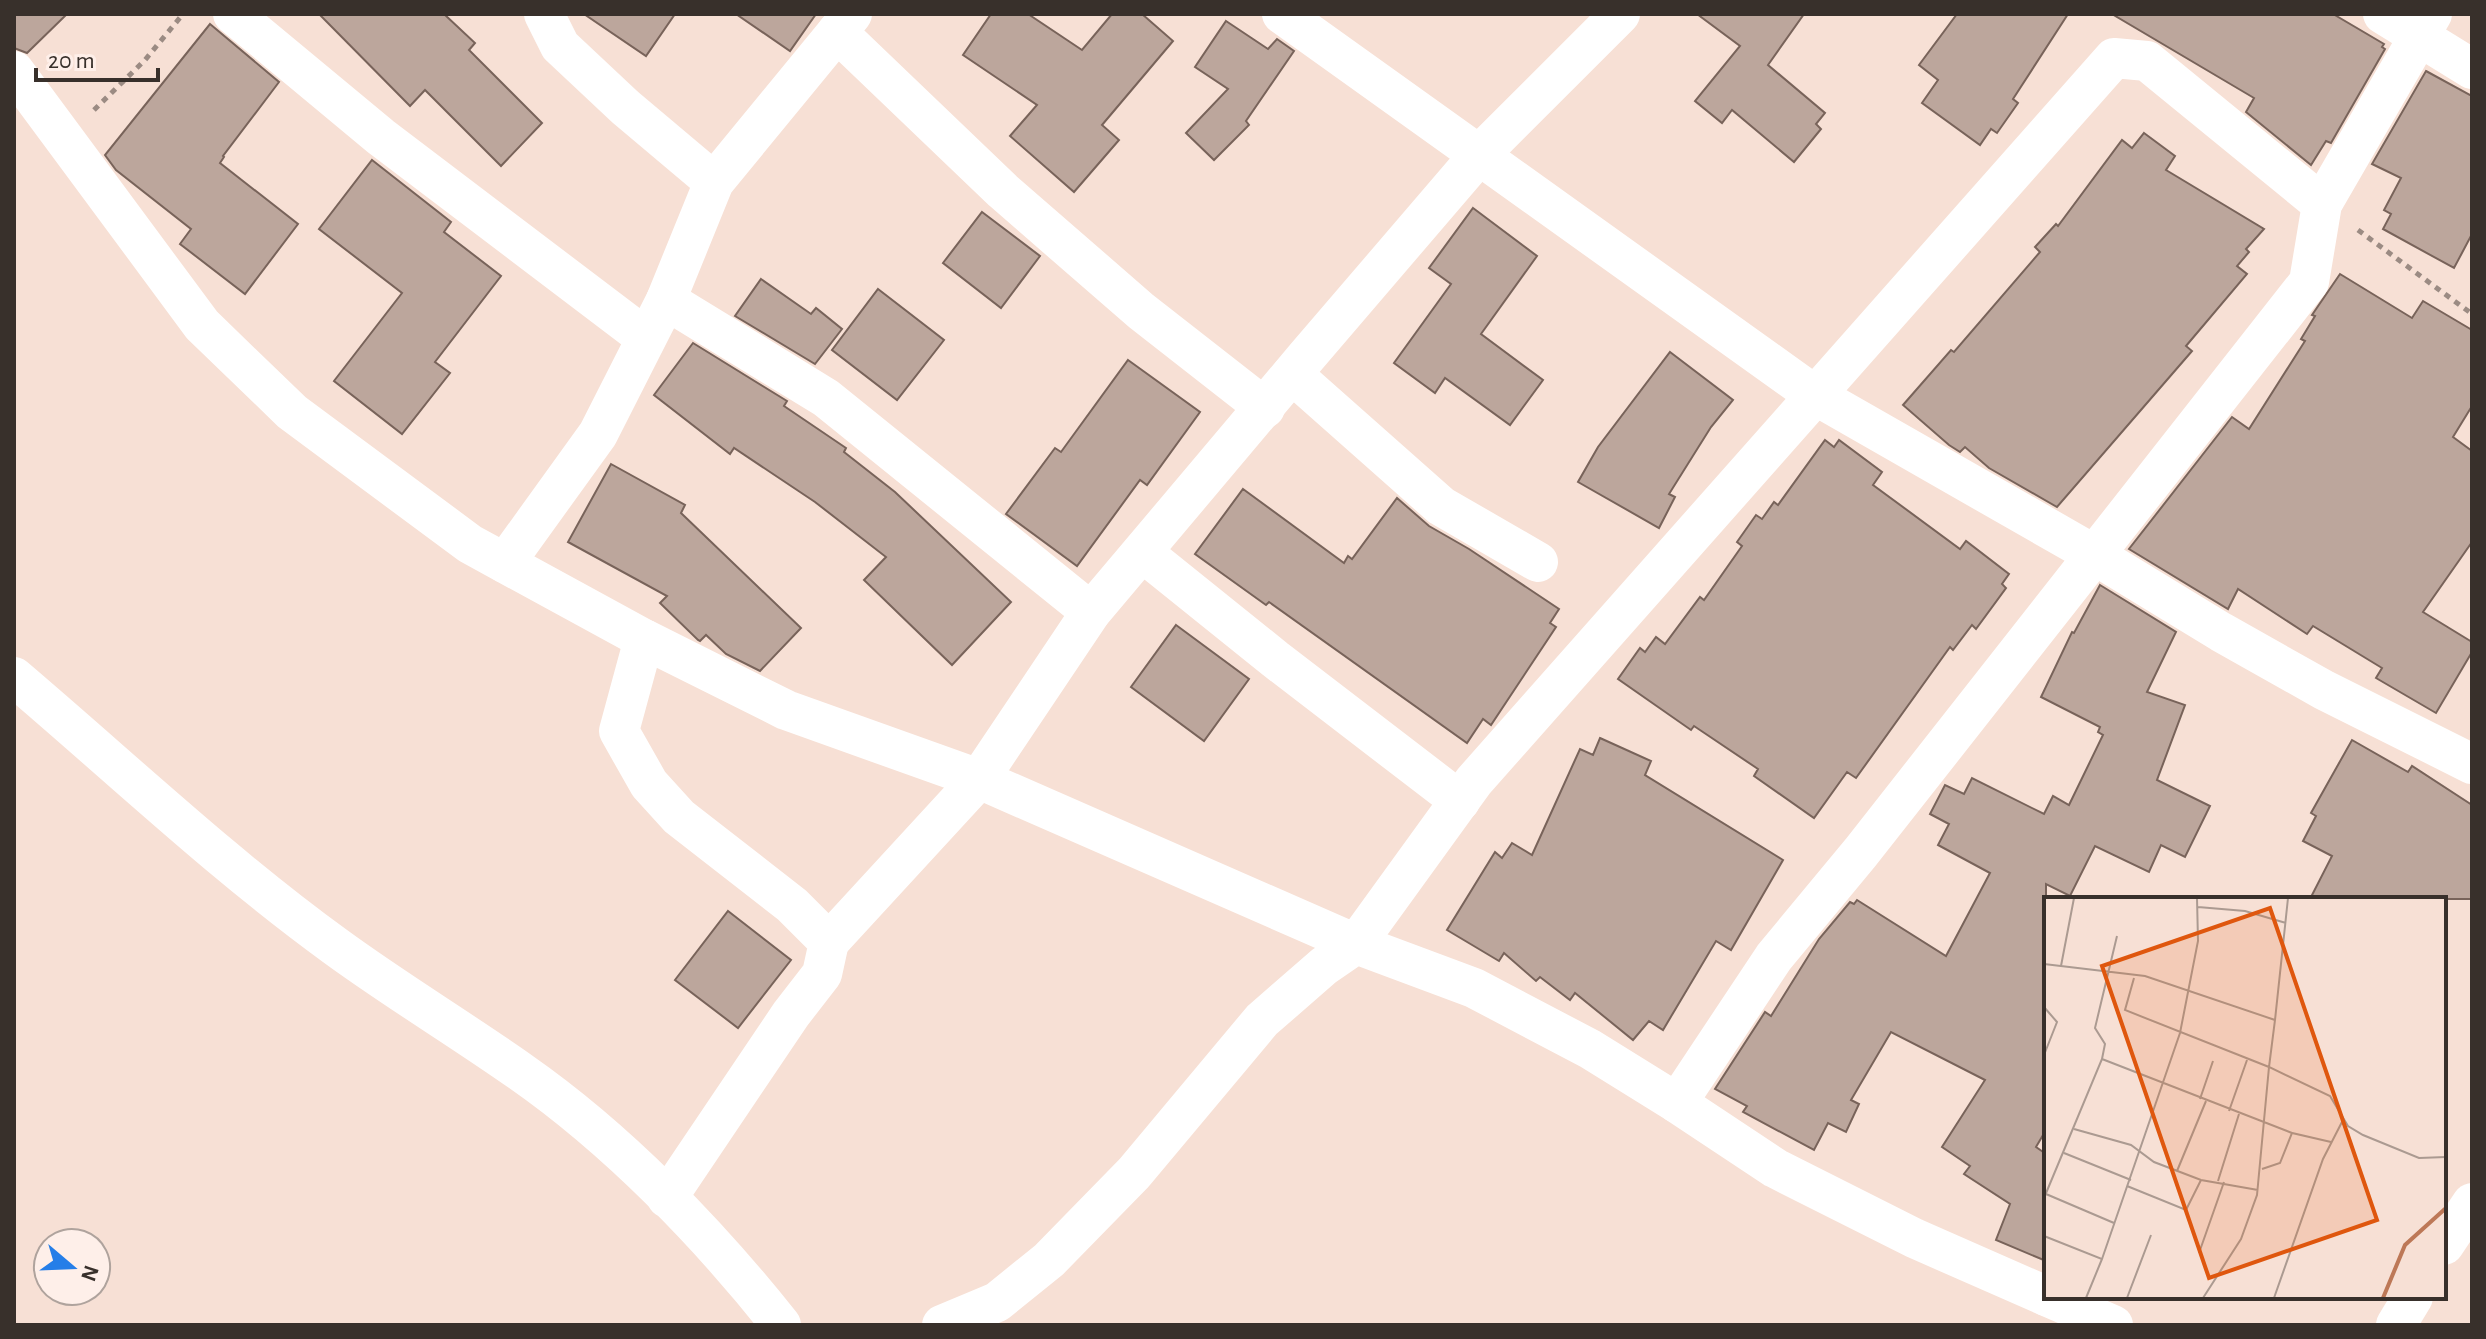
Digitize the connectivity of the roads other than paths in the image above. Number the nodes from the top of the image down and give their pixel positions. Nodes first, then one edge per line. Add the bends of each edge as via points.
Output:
1 (233, 14) edge
2 (544, 14) edge
3 (1282, 14) edge
4 (1620, 14) edge
5 (2383, 14) edge
6 (845, 23) edge
7 (2426, 26) edge
8 (2472, 69) edge
9 (14, 71) edge
10 (1480, 154) junction
11 (714, 182) junction
12 (2322, 204) junction
13 (666, 300) junction
14 (646, 338) junction
15 (1292, 374) junction
16 (1813, 394) junction
17 (1265, 408) junction
18 (1142, 552) junction
19 (2093, 554) junction
20 (1538, 562) dead end
21 (505, 563) junction
22 (1091, 612) junction
23 (644, 639) junction
24 (14, 677) edge
25 (2472, 764) edge
26 (979, 779) junction
27 (1460, 801) junction
28 (829, 942) junction
29 (1356, 944) junction
30 (1677, 1103) junction
31 (667, 1198) junction
32 (2472, 1203) edge
33 (2446, 1242) edge
34 (2044, 1295) edge
35 (2054, 1299) edge
36 (2412, 1299) edge
37 (781, 1325) edge
38 (942, 1325) edge
39 (2113, 1325) edge
40 (2396, 1325) edge

1 - 14 street via 381,137
2 - 11 street via 560,46
3 - 10 street
4 - 10 street
5 - 7 street
6 - 11 street
6 - 17 street via 1003,191 1141,311
7 - 8 street
7 - 12 street
9 - 21 street via 202,325 280,402 470,544
10 - 15 street
10 - 16 street
11 - 13 street
12 - 16 street via 2147,61 2114,58
12 - 19 street via 2309,282
13 - 14 street
13 - 22 street via 826,398
14 - 21 street via 598,434
15 - 17 street
15 - 20 street via 1441,506
16 - 19 street
16 - 27 street
17 - 18 street
18 - 22 street
18 - 27 street
19 - 25 street via 2324,690
19 - 30 street via 1774,957
21 - 23 street
22 - 26 street
23 - 26 street via 786,710
23 - 28 street via 619,731 649,784 679,817 792,905
24 - 31 street via 255,886 531,1079
26 - 28 street
26 - 29 street
27 - 29 street
28 - 31 street via 822,974
29 - 30 street via 1474,988 1590,1049
29 - 38 street via 1262,1020 1134,1173 1049,1260 997,1302
30 - 34 street via 1775,1168 1914,1238
31 - 37 street
32 - 33 street
35 - 39 street
36 - 40 street

